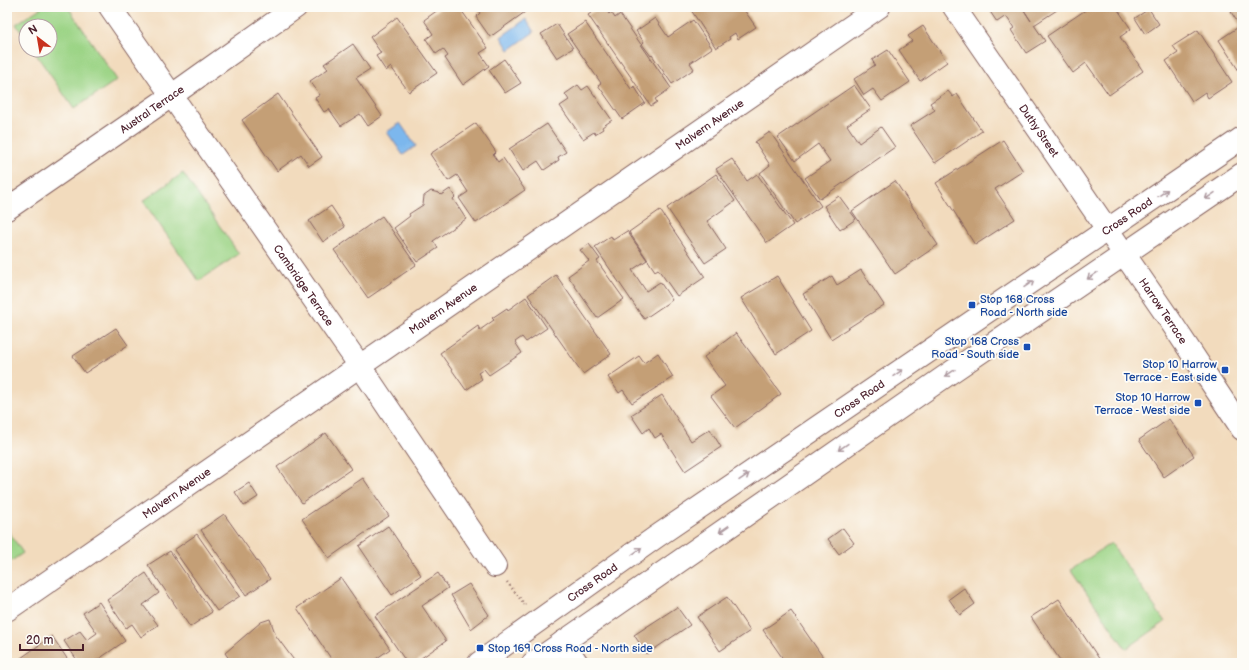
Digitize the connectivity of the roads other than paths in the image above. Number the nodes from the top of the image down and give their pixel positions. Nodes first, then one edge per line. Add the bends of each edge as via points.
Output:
1 (110, 7) edge
2 (296, 7) edge
3 (879, 7) edge
4 (954, 7) edge
5 (171, 96) junction
6 (1242, 138) edge
7 (1242, 174) edge
8 (7, 209) edge
9 (1108, 230) junction
10 (1124, 254) junction
11 (360, 366) junction
12 (1242, 429) edge
13 (495, 566) road end
14 (7, 610) edge
15 (537, 623) junction
16 (563, 642) junction
17 (543, 660) edge
18 (479, 663) edge
19 (577, 663) edge

1 - 5 main road, Cambridge Terrace
2 - 5 main road, Austral Terrace
3 - 11 main road, Malvern Avenue
4 - 9 main road, Duthy Street
5 - 8 main road, Austral Terrace
5 - 11 main road, Cambridge Terrace
9 -> 6 main road, Cross Road
7 -> 10 main road
9 - 10 main road, Duthy Street
15 -> 9 main road, Cross Road via 656,537
10 - 12 main road, Harrow Terrace
10 -> 16 main road
11 - 13 main road, Cambridge Terrace
11 - 14 main road, Malvern Avenue
15 - 16 main road
15 - 17 main road
15 - 18 main road, Cross Road
16 - 17 main road
16 - 19 main road

